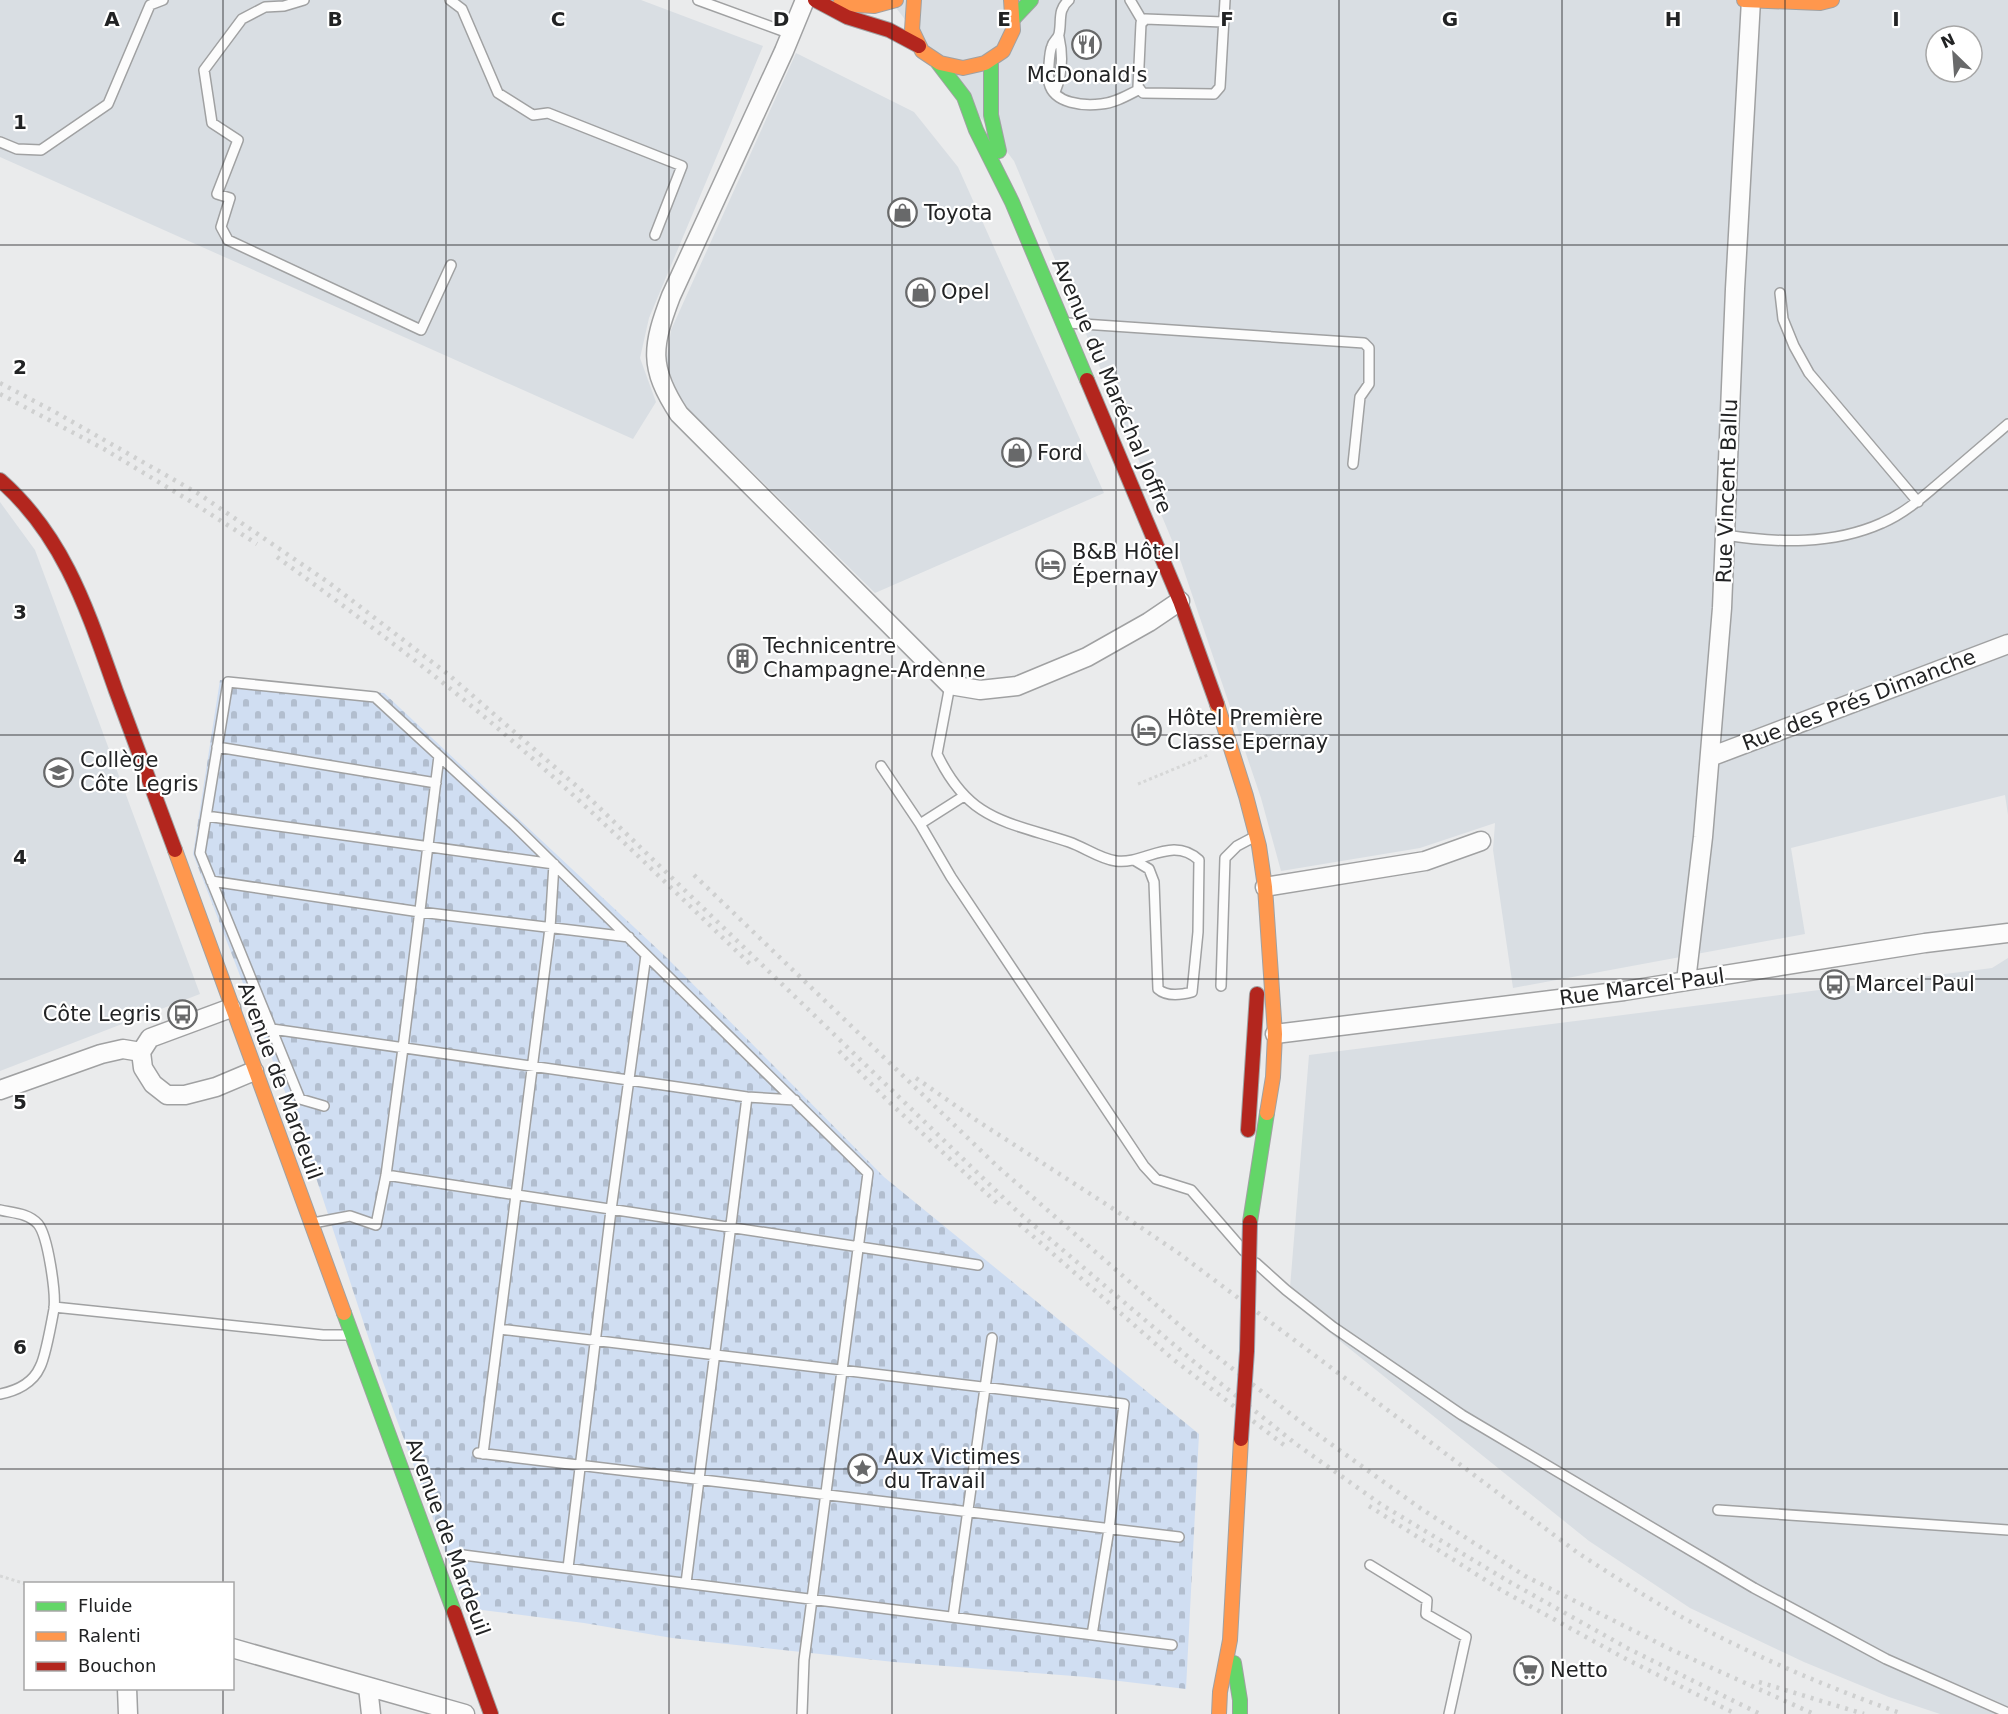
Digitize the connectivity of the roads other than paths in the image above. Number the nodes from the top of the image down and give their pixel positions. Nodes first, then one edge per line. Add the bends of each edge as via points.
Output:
1 (163, 0) edge
2 (304, 0) edge
3 (450, 0) edge
4 (698, 0) edge
5 (813, 0) edge
6 (896, 0) edge
7 (914, 0) edge
8 (1011, 0) edge
9 (1031, 0) edge
10 (1069, 0) edge
11 (1130, 0) edge
12 (1225, 0) edge
13 (1744, 0) edge
14 (1751, 0) edge
15 (1832, 0) edge
16 (1014, 18) junction
17 (1143, 21) junction
18 (1223, 22) junction
19 (791, 34) junction
20 (919, 46) junction
21 (991, 60) junction
22 (938, 63) junction
23 (1140, 89) junction
24 (0, 142) edge
25 (1012, 202) junction
26 (655, 235) dead end
27 (451, 265) dead end
28 (1780, 293) dead end
29 (1063, 323) junction
30 (2008, 424) edge
31 (1353, 464) dead end
32 (0, 480) edge
33 (1917, 502) junction
34 (1725, 534) junction
35 (1180, 601) junction
36 (2008, 644) edge
37 (950, 685) junction
38 (217, 747) junction
39 (439, 756) junction
40 (1710, 757) junction
41 (881, 766) dead end
42 (436, 783) junction
43 (964, 796) junction
44 (206, 816) junction
45 (920, 824) junction
46 (1257, 836) junction
47 (1481, 841) dead end
48 (429, 847) junction
49 (1134, 860) junction
50 (554, 864) junction
51 (211, 880) junction
52 (1265, 888) junction
53 (420, 912) junction
54 (550, 928) junction
55 (1268, 933) junction
56 (2008, 933) edge
57 (629, 937) junction
58 (646, 955) junction
59 (1686, 981) junction
60 (1221, 986) dead end
61 (231, 1008) junction
62 (272, 1029) junction
63 (1275, 1034) junction
64 (403, 1048) junction
65 (141, 1052) junction
66 (531, 1066) junction
67 (254, 1071) junction
68 (628, 1080) junction
69 (0, 1089) edge
70 (747, 1097) junction
71 (795, 1101) junction
72 (324, 1106) dead end
73 (386, 1175) junction
74 (515, 1195) junction
75 (0, 1210) edge
76 (611, 1210) junction
77 (1250, 1221) junction
78 (310, 1223) junction
79 (730, 1229) junction
80 (858, 1248) junction
81 (978, 1265) dead end
82 (54, 1307) junction
83 (499, 1329) junction
84 (351, 1335) junction
85 (992, 1338) dead end
86 (596, 1341) junction
87 (713, 1356) junction
88 (842, 1371) junction
89 (984, 1388) junction
90 (0, 1394) edge
91 (581, 1465) junction
92 (698, 1479) junction
93 (826, 1495) junction
94 (1718, 1510) dead end
95 (967, 1512) junction
96 (1109, 1529) junction
97 (2008, 1530) edge
98 (1179, 1537) dead end
99 (463, 1555) dead end
100 (1370, 1565) dead end
101 (568, 1568) junction
102 (686, 1583) junction
103 (812, 1598) junction
104 (953, 1617) junction
105 (1092, 1635) junction
106 (1230, 1640) junction
107 (1172, 1645) dead end
108 (234, 1649) edge
109 (368, 1687) junction
110 (127, 1690) edge
111 (2008, 1713) edge
112 (128, 1714) edge
113 (371, 1714) edge
114 (465, 1714) edge
115 (490, 1714) edge
116 (802, 1714) edge
117 (1219, 1714) edge
118 (1240, 1714) edge
119 (1449, 1714) edge

1 - 24 lane via 150,5 108,104 41,150 17,149
2 - 27 lane via 265,7 242,19 204,70 212,123 238,140 217,194 230,198 221,227 224,233 228,240 422,330
3 - 26 lane via 462,9 498,93 533,115 548,113 682,166
4 - 19 lane
5 - 6 main road via 874,6
5 - 19 street
5 - 20 main road, Avenue du Maréchal Joffre
7 - 20 main road via 910,16
8 - 16 main road
9 - 16 main road
10 - 23 lane via 1061,8 1060,81 1054,93 1071,102 1102,104
11 - 17 lane
12 - 18 lane
13 - 14 main road
14 - 15 main road
14 - 34 street, Rue Vincent Ballu
16 - 21 main road via 1011,35
17 - 18 lane
17 - 23 lane
18 - 23 lane via 1220,87 1214,94 1143,93
19 - 37 street via 671,296 658,331 659,377 679,414
20 - 22 main road, Avenue du Maréchal Joffre
21 - 22 main road via 964,69
21 - 25 main road, Avenue du Maréchal Joffre via 991,115
22 - 25 main road, Avenue du Maréchal Joffre via 964,98
25 - 29 main road, Avenue du Maréchal Joffre
28 - 33 lane via 1783,319 1809,373
29 - 31 lane via 1364,343 1369,348 1369,384 1360,397
29 - 35 main road, Avenue du Maréchal Joffre
30 - 33 lane
32 - 61 main road, Avenue de Mardeuil via 41,523 80,596
33 - 34 lane via 1884,523 1827,539 1791,541
34 - 40 street, Rue Vincent Ballu
35 - 37 street via 1087,657 1017,686 980,690
35 - 46 main road, Avenue du Maréchal Joffre via 1216,700
36 - 40 street, Rue des Prés Dimanche
37 - 43 lane via 937,754
38 - 39 lane via 228,682 375,697
38 - 42 lane
38 - 44 lane
39 - 42 lane
39 - 50 lane
40 - 59 street, Rue Vincent Ballu
41 - 45 lane
42 - 48 lane
43 - 45 lane
43 - 49 lane via 1001,821 1071,842 1115,861
44 - 48 lane
44 - 51 lane via 200,853
45 - 111 lane via 1043,1017 1150,1174 1191,1190 1234,1240 1286,1290 1462,1415 1663,1535 1886,1659
46 - 52 main road, Avenue du Maréchal Joffre
46 - 60 lane via 1237,846 1225,858
47 - 52 street via 1425,861
48 - 50 lane
48 - 53 lane
49 - 49 lane via 1149,869 1154,882 1158,990 1163,994 1192,992 1199,860 1182,850 1154,852
50 - 54 lane
50 - 57 lane
51 - 53 lane
51 - 62 lane
52 - 55 main road, Avenue du Maréchal Joffre
53 - 54 lane
53 - 64 lane
54 - 57 lane
54 - 66 lane
55 - 63 main road, Avenue du Maréchal Joffre
55 - 77 main road, Avenue du Maréchal Joffre via 1258,975 1248,1126
56 - 59 street, Rue Marcel Paul
57 - 58 lane
58 - 68 lane
58 - 71 lane
59 - 63 street, Rue Marcel Paul
61 - 65 street via 150,1038
61 - 67 main road, Avenue de Mardeuil
62 - 64 lane
62 - 72 lane via 300,1099
63 - 77 main road, Avenue du Maréchal Joffre via 1273,1077
64 - 66 lane
64 - 73 lane
65 - 67 street via 143,1068 153,1084 167,1095 216,1087
65 - 69 street via 123,1049 101,1054
66 - 68 lane
66 - 74 lane
67 - 78 main road, Avenue de Mardeuil
68 - 70 lane
68 - 76 lane
70 - 71 lane
70 - 79 lane
71 - 80 lane via 868,1173
73 - 74 lane
73 - 78 lane via 376,1225 350,1216
74 - 76 lane
74 - 83 lane
75 - 82 lane via 25,1215 38,1225 48,1250
76 - 79 lane
76 - 86 lane
77 - 106 main road, bridge via 1247,1351
78 - 84 main road, Avenue de Mardeuil
79 - 80 lane
79 - 87 lane
80 - 81 lane
80 - 88 lane
82 - 84 lane
82 - 90 lane via 40,1367 18,1389
83 - 86 lane
83 - 91 lane via 480,1453
84 - 115 main road, Avenue de Mardeuil
85 - 89 lane
86 - 87 lane
86 - 91 lane
87 - 88 lane
87 - 92 lane
88 - 89 lane
88 - 93 lane
89 - 95 lane
89 - 96 lane via 1124,1404
91 - 92 lane
91 - 101 lane
92 - 93 lane
92 - 102 lane
93 - 95 lane
93 - 103 lane
94 - 97 lane
95 - 96 lane
95 - 104 lane
96 - 98 lane
96 - 105 lane
99 - 101 lane
100 - 119 lane via 1427,1600 1426,1614 1466,1637
101 - 102 lane
102 - 103 lane
103 - 104 lane
103 - 116 lane
104 - 105 lane
105 - 107 lane
106 - 117 main road
106 - 118 main road
108 - 109 street
109 - 113 street
109 - 114 street
110 - 112 street

